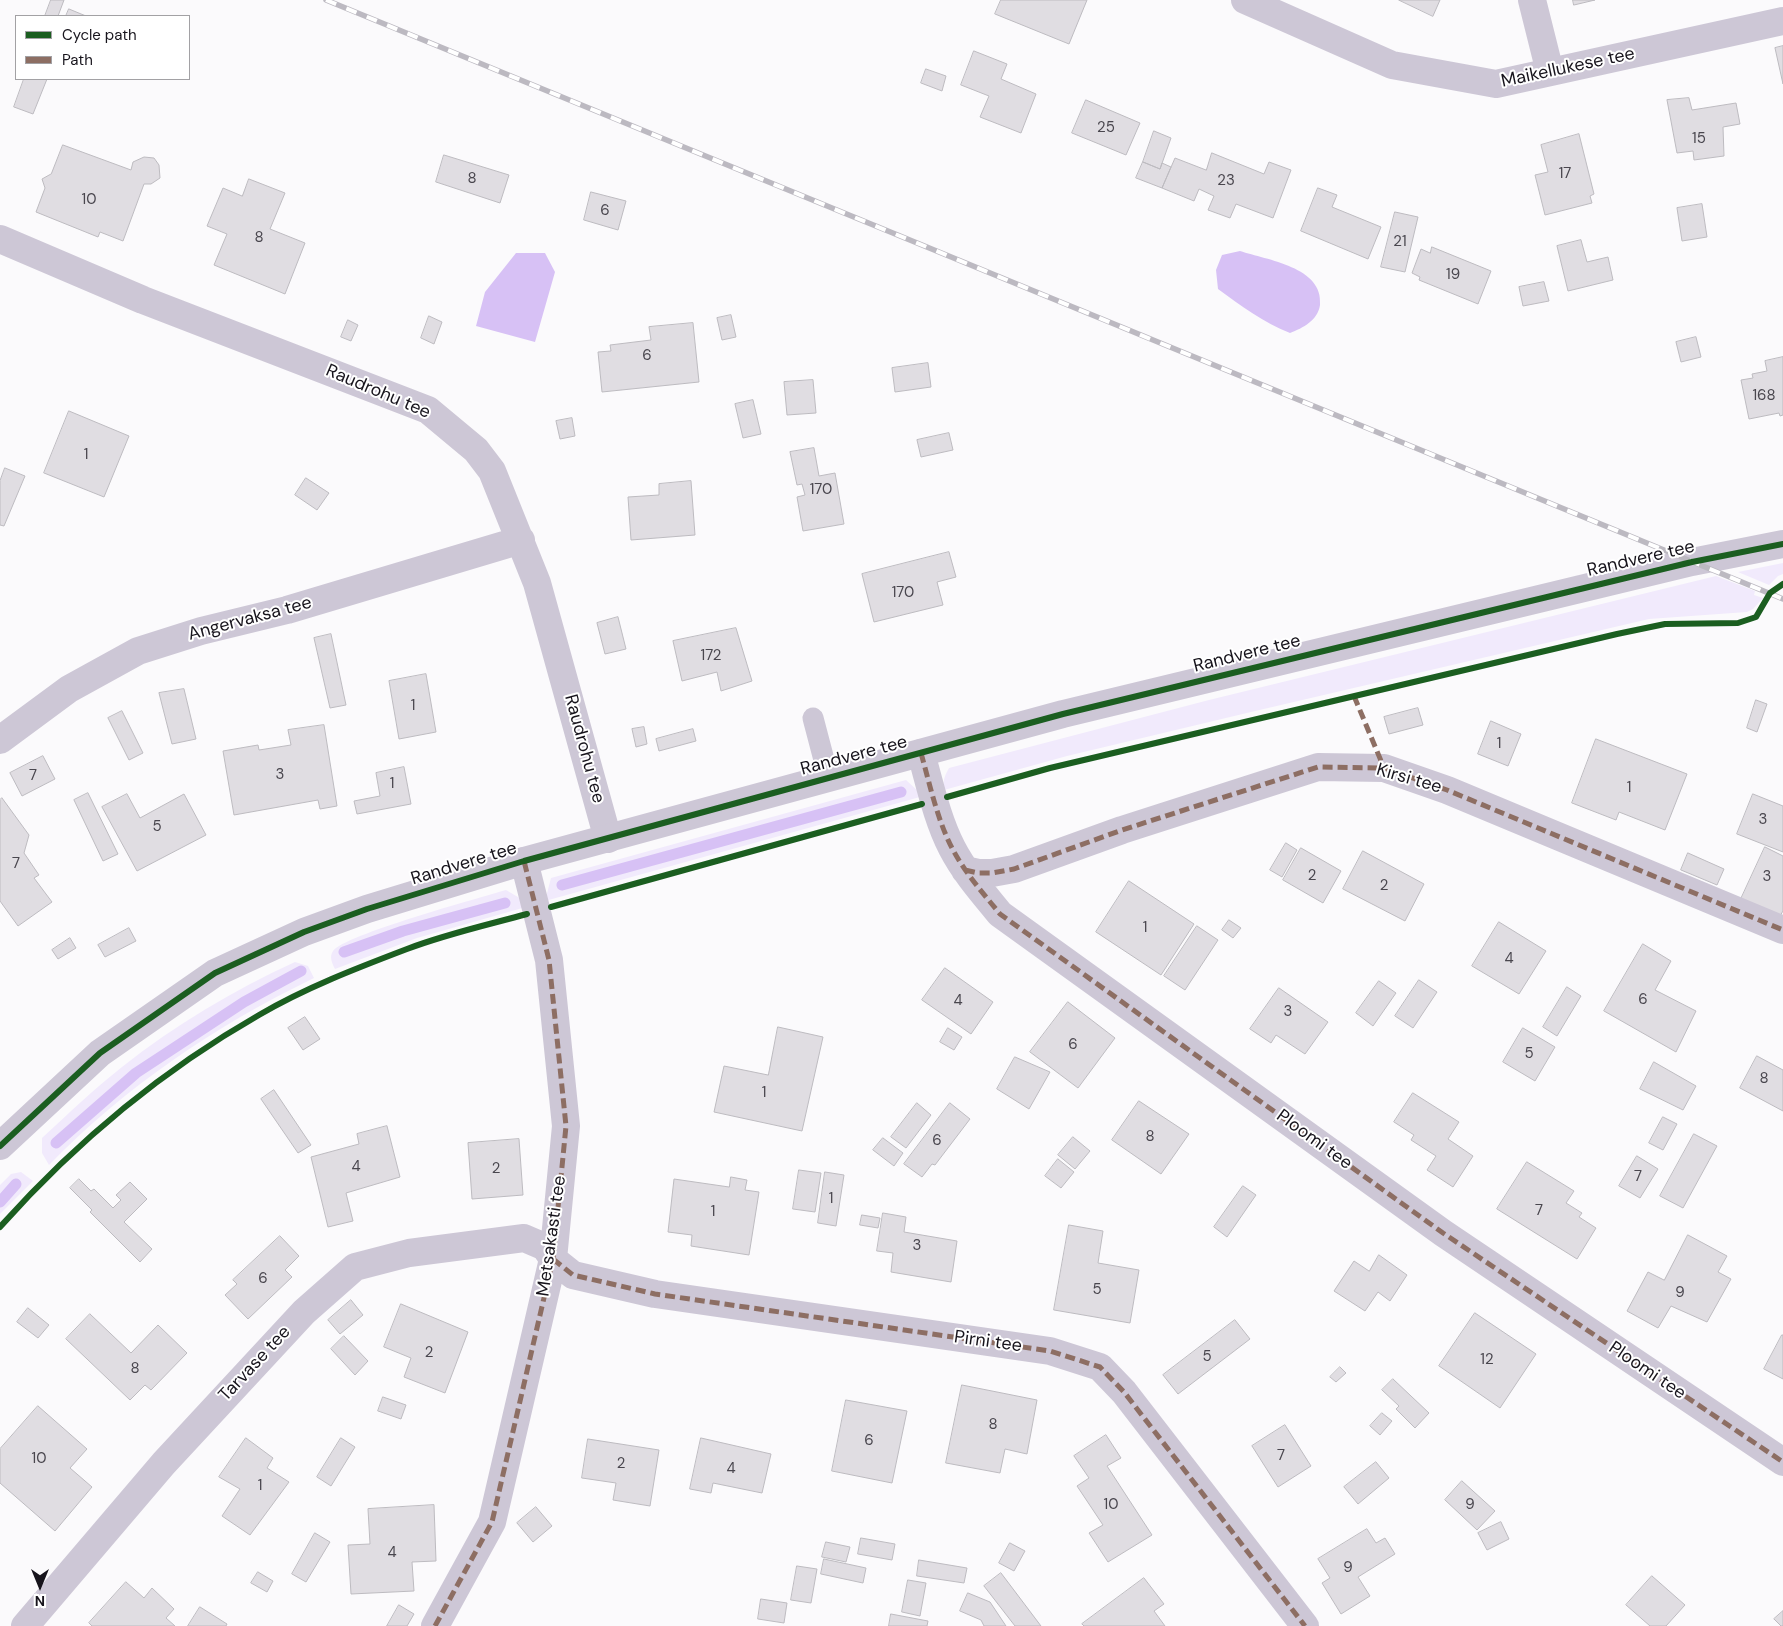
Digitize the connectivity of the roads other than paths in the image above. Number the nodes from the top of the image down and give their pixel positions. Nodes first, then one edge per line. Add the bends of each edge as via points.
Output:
1 (1245, 0) edge
2 (1532, 0) edge
3 (1783, 21) edge
4 (1550, 72) junction
5 (0, 239) edge
6 (520, 540) junction
7 (1783, 544) edge
8 (813, 718) dead end
9 (0, 740) edge
10 (921, 753) junction
11 (829, 778) junction
12 (608, 839) junction
13 (524, 861) junction
14 (965, 870) junction
15 (1783, 930) edge
16 (0, 1146) edge
17 (553, 1259) junction
18 (1783, 1462) edge
19 (25, 1626) edge
20 (435, 1626) edge
21 (1305, 1626) edge

1 - 4 street, Maikellukese tee via 1392,65 1496,84
2 - 4 street
3 - 4 street, Maikellukese tee
5 - 6 street, Raudrohu tee via 143,300 428,410 476,450 492,471
6 - 9 street, Angervaksa tee via 138,652 69,689
6 - 12 street, Raudrohu tee via 537,583
7 - 10 street, Randvere tee via 1692,562 1063,714
8 - 11 lane
10 - 11 street, Randvere tee
10 - 14 street, Ploomi tee via 940,820
11 - 12 street, Randvere tee
12 - 13 street, Randvere tee
13 - 16 street, Randvere tee via 366,909 304,932 215,973 100,1053
13 - 17 street, Metsakasti tee via 549,960 566,1126
14 - 15 street, Kirsi tee via 992,873 1014,869 1122,830 1318,767 1384,768 1447,790
14 - 18 street, Ploomi tee via 1000,914 1443,1233
17 - 19 street, Tarvase tee via 545,1247 524,1238 409,1253 355,1267 304,1312 188,1435
17 - 20 street, Metsakasti tee via 492,1522
17 - 21 street, Pirni tee via 573,1275 655,1294 1050,1351 1100,1367 1124,1392

